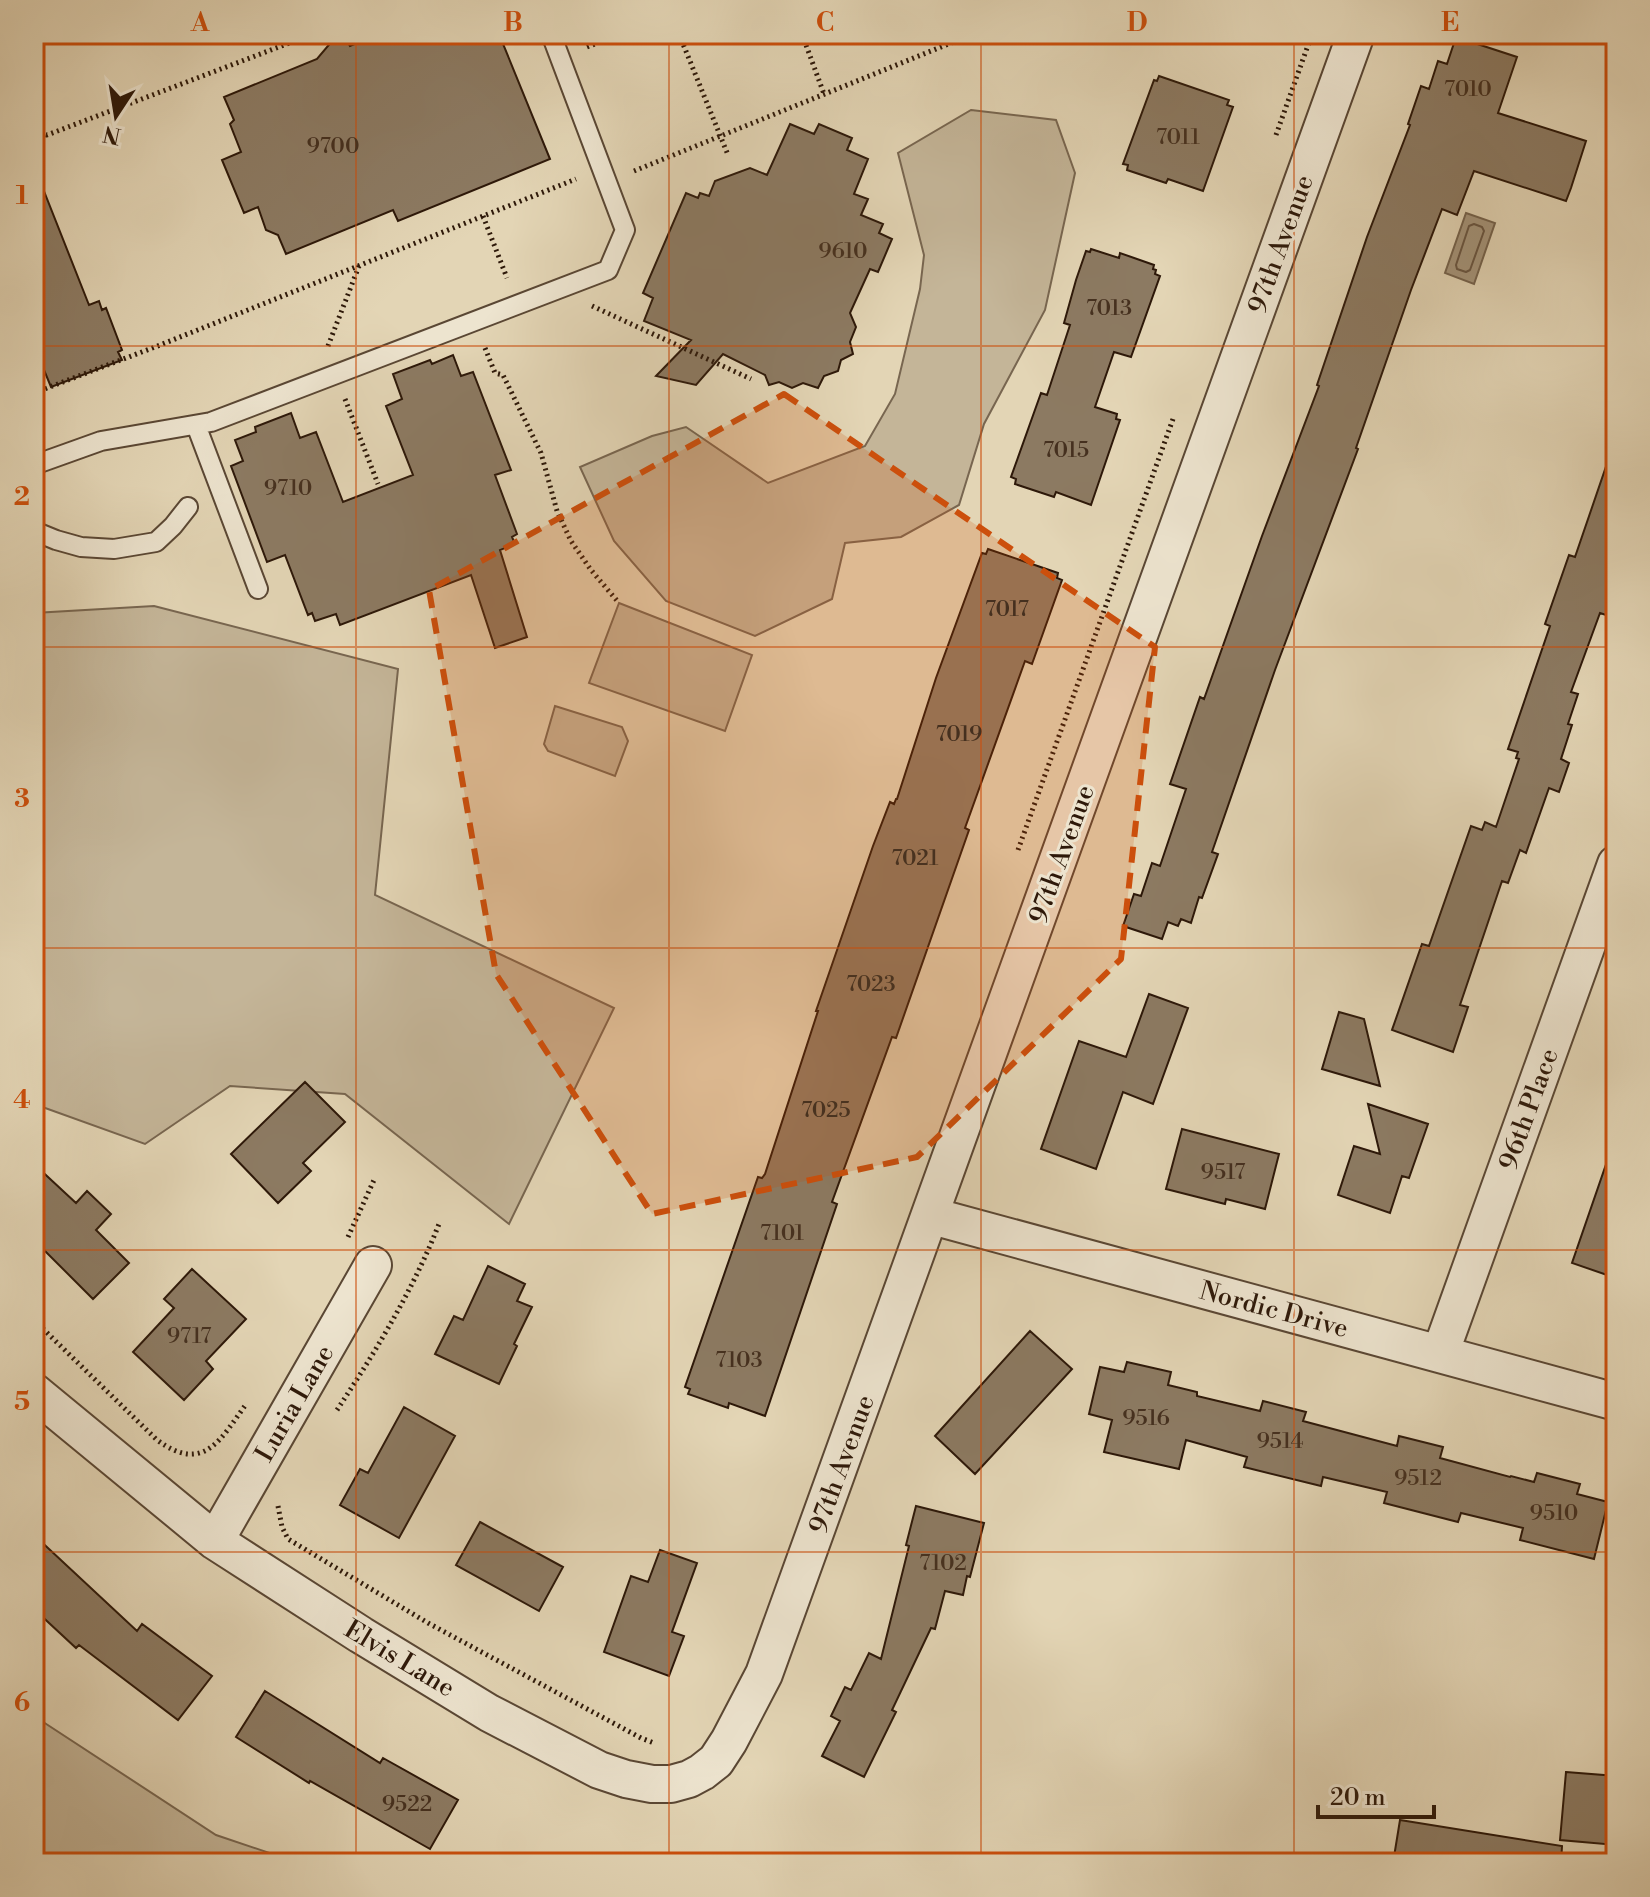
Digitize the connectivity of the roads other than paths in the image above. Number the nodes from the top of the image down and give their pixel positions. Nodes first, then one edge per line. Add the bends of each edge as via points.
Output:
1 (551, 34) edge
2 (1356, 34) edge
3 (196, 425) junction
4 (34, 465) edge
5 (188, 507) dead end
6 (34, 531) edge
7 (258, 589) dead end
8 (1616, 864) edge
9 (932, 1216) junction
10 (373, 1265) dead end
11 (1440, 1354) junction
12 (34, 1392) edge
13 (1616, 1402) edge
14 (215, 1541) junction
15 (764, 1674) joint

1 - 3 lane via 625,230 608,270
2 - 9 street, 97th Avenue
3 - 4 lane via 101,441
3 - 7 lane
5 - 6 lane via 156,542 114,549 81,547
8 - 11 street, 96th Place
9 - 11 street, Nordic Drive
9 - 15 street, 97th Avenue
10 - 14 street, Luria Lane
11 - 13 street, Nordic Drive
12 - 14 street, Elvis Lane
14 - 15 street, Elvis Lane via 489,1713 626,1779 671,1784 702,1772 729,1741

